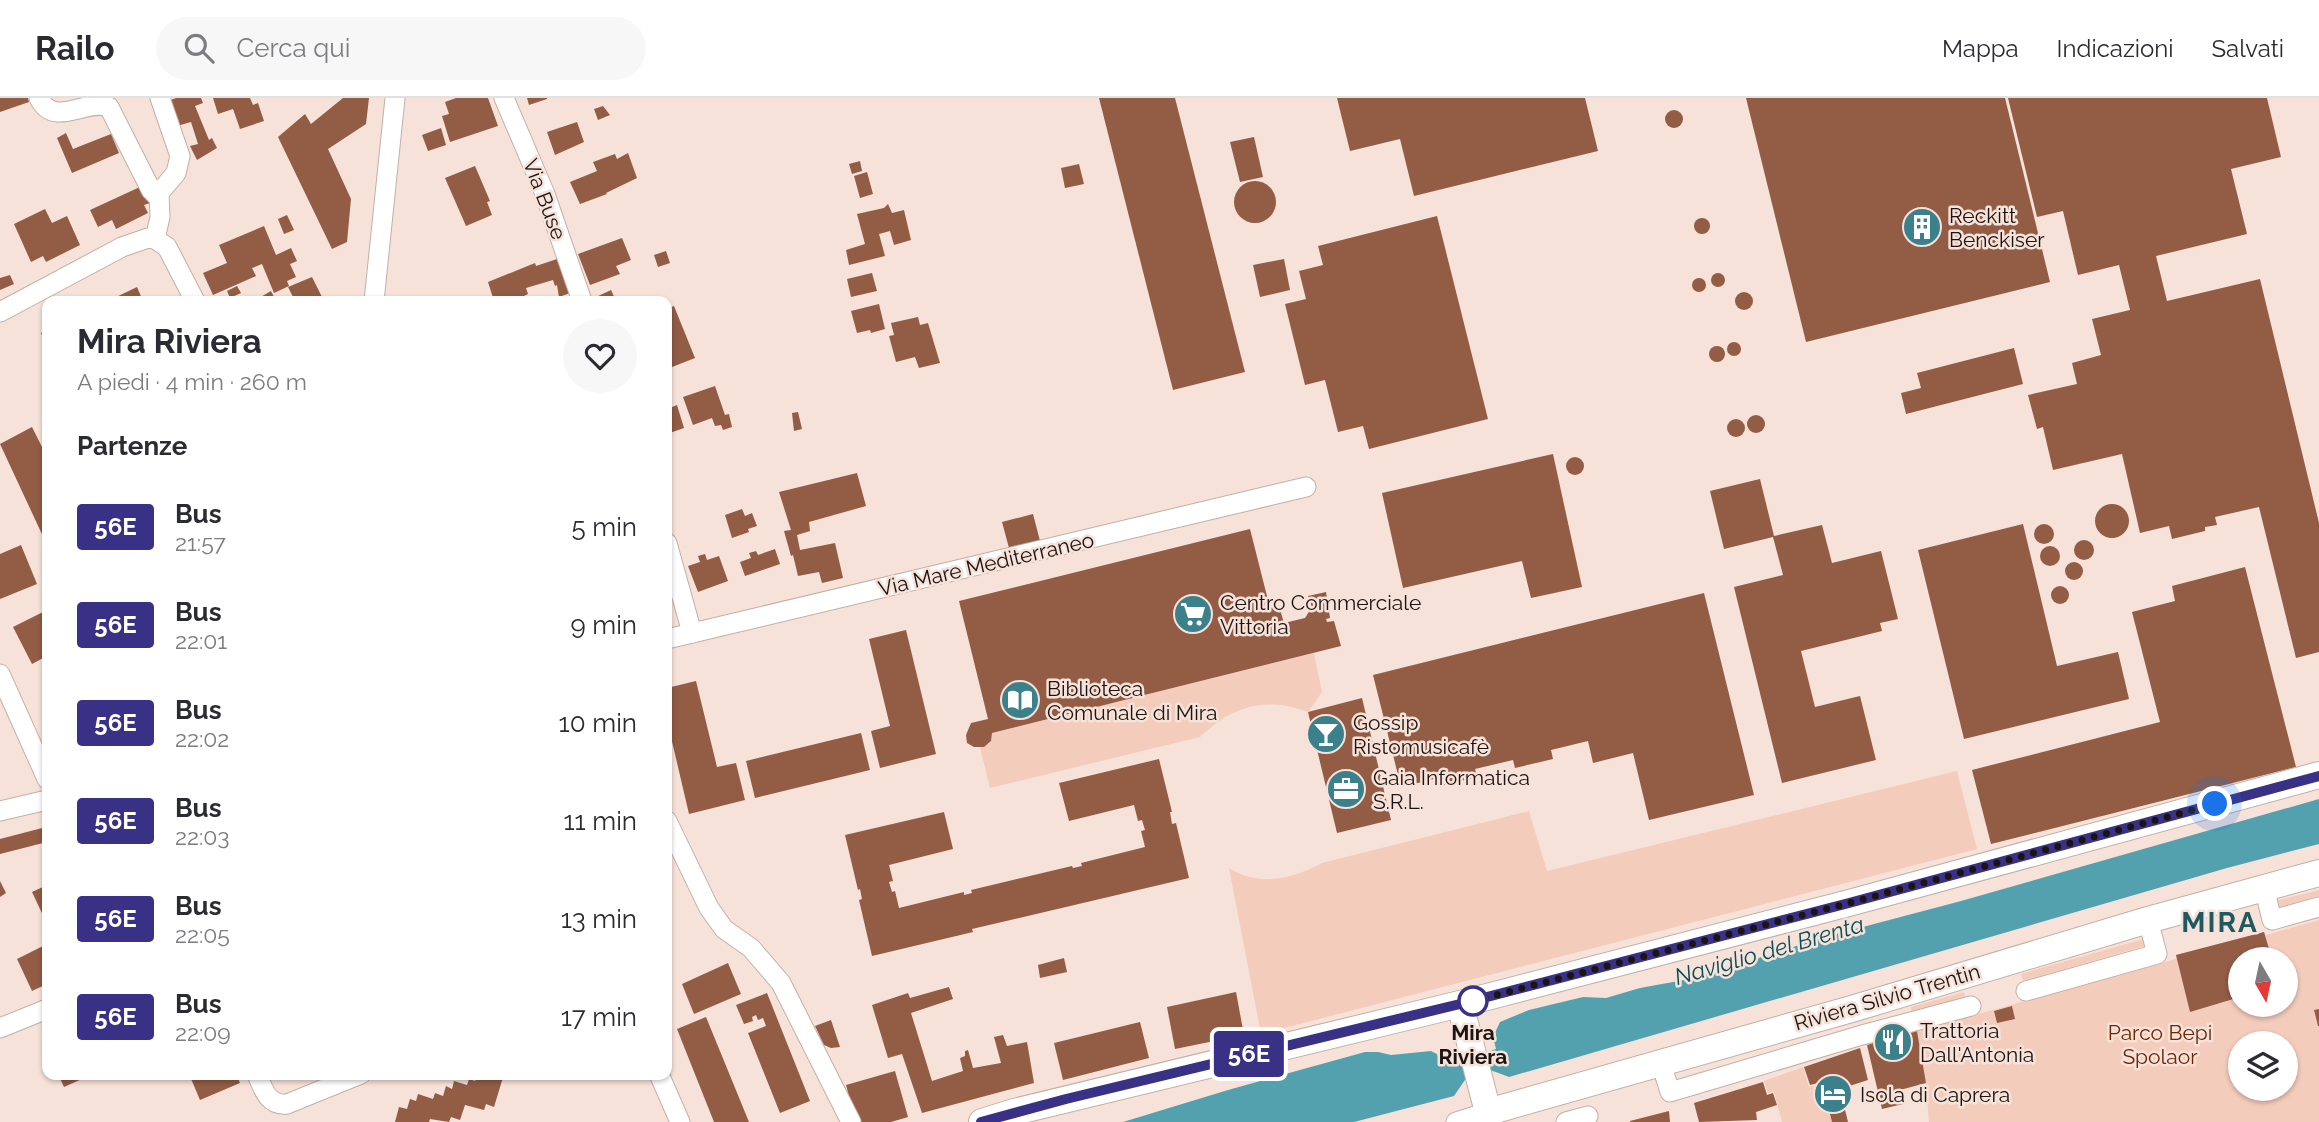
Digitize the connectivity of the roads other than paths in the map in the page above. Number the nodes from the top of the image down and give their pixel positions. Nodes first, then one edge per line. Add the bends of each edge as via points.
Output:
1 (39, 98) edge
2 (160, 98) edge
3 (395, 98) edge
4 (504, 98) edge
5 (158, 197) junction
6 (155, 239) junction
7 (192, 296) edge
8 (375, 296) edge
9 (580, 296) edge
10 (0, 312) edge
11 (1306, 487) dead end
12 (672, 561) edge
13 (692, 633) junction
14 (672, 638) edge
15 (0, 674) edge
16 (42, 768) edge
17 (2319, 775) edge
18 (42, 801) edge
19 (0, 811) edge
20 (672, 831) edge
21 (2319, 873) edge
22 (2264, 887) junction
23 (2319, 907) edge
24 (2148, 920) junction
25 (2026, 990) dead end
26 (1460, 1004) junction
27 (1971, 1006) dead end
28 (1854, 1008) junction
29 (42, 1011) edge
30 (0, 1028) edge
31 (1862, 1035) junction
32 (1661, 1063) junction
33 (260, 1080) edge
34 (346, 1080) edge
35 (662, 1080) edge
36 (1588, 1116) dead end
37 (1490, 1117) edge
38 (680, 1122) edge
39 (851, 1122) edge
40 (982, 1122) edge
41 (1456, 1122) edge
42 (1566, 1122) edge

1 - 5 street via 46,109 55,112 100,104 109,107
2 - 5 street via 180,156 176,173
3 - 8 street
4 - 9 street, Via Buse via 545,194
5 - 6 street
6 - 7 street via 167,247
6 - 10 street via 122,247
11 - 13 street, Via Mare Mediterraneo
12 - 13 street
13 - 14 street, Via Mare Mediterraneo
15 - 16 street
17 - 26 street
18 - 19 street
20 - 39 street via 724,929 751,948 781,983
21 - 22 street, Riviera Silvio Trentin
22 - 23 street via 2272,920
22 - 24 street, Riviera Silvio Trentin
24 - 25 street via 2157,954
24 - 28 street, Riviera Silvio Trentin
26 - 37 street
26 - 40 street
27 - 31 street
28 - 31 street
28 - 32 street, Riviera Silvio Trentin
29 - 30 street
31 - 32 street via 1670,1092
32 - 37 street, Riviera Silvio Trentin
33 - 34 street via 270,1099 281,1104
35 - 38 street
36 - 42 street
37 - 41 street, Riviera Silvio Trentin

